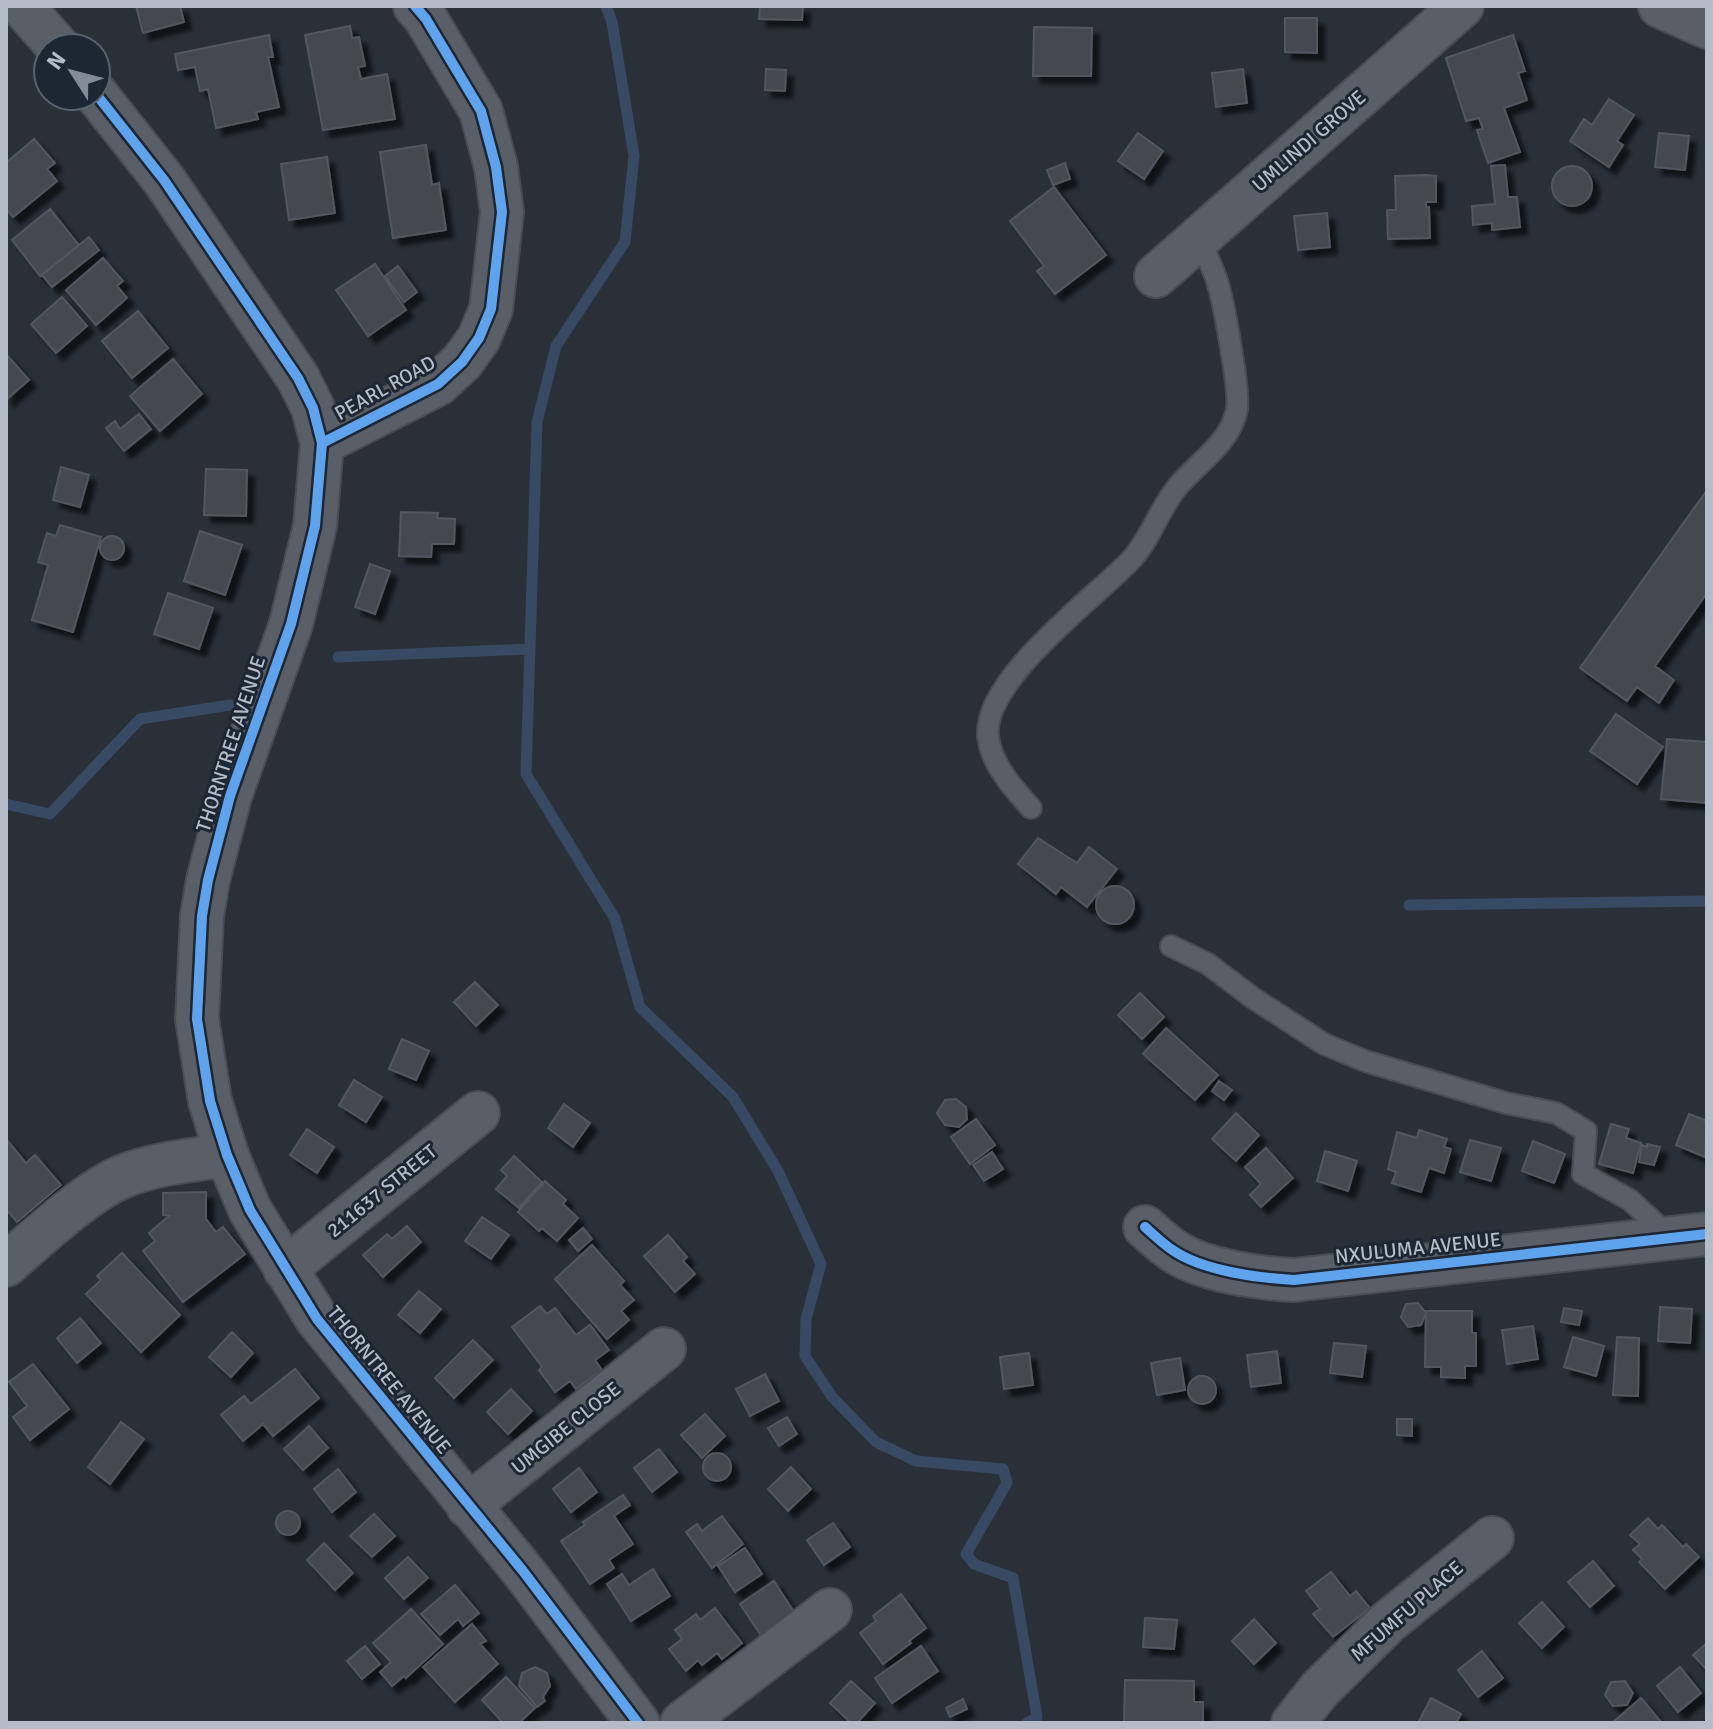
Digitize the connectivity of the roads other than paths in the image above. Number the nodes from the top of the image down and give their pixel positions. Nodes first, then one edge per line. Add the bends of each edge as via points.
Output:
1 (22, 6) edge
2 (415, 6) edge
3 (1462, 6) edge
4 (1660, 6) edge
5 (1707, 27) edge
6 (45, 32) edge
7 (110, 112) edge
8 (1199, 238) junction
9 (1156, 276) dead end
10 (322, 443) junction
11 (1031, 808) dead end
12 (1171, 946) dead end
13 (478, 1113) dead end
14 (227, 1155) junction
15 (1145, 1227) dead end
16 (1689, 1236) edge
17 (6, 1265) edge
18 (285, 1269) junction
19 (664, 1349) dead end
20 (468, 1506) junction
21 (1492, 1538) dead end
22 (830, 1610) dead end
23 (638, 1723) edge
24 (682, 1723) edge
25 (1293, 1723) edge

1 - 6 street
2 - 10 street, PEARL ROAD via 481,111 496,167 502,212 491,309 479,338 438,384
3 - 8 street, UMLINDI GROVE
4 - 5 street
7 - 10 street, THORNTREE AVENUE via 164,180 298,378
8 - 9 street, UMLINDI GROVE
8 - 11 lane via 1217,281 1236,380 1233,425 1174,491 1134,557 1043,641 995,704 988,723 993,754
10 - 14 street, THORNTREE AVENUE via 315,526 291,624 230,796 202,916 197,1019 210,1101
12 - 16 lane via 1208,964 1324,1044 1506,1103 1556,1113 1586,1131 1583,1174
13 - 18 street, 211637 STREET
14 - 17 street via 121,1177
14 - 18 street, THORNTREE AVENUE via 250,1210
15 - 16 street, NXULUMA AVENUE via 1195,1262 1294,1280
18 - 20 street, THORNTREE AVENUE via 317,1319
19 - 20 street, UMGIBE CLOSE
20 - 23 street, THORNTREE AVENUE
21 - 25 street, MFUMFU PLACE via 1388,1622
22 - 24 street

